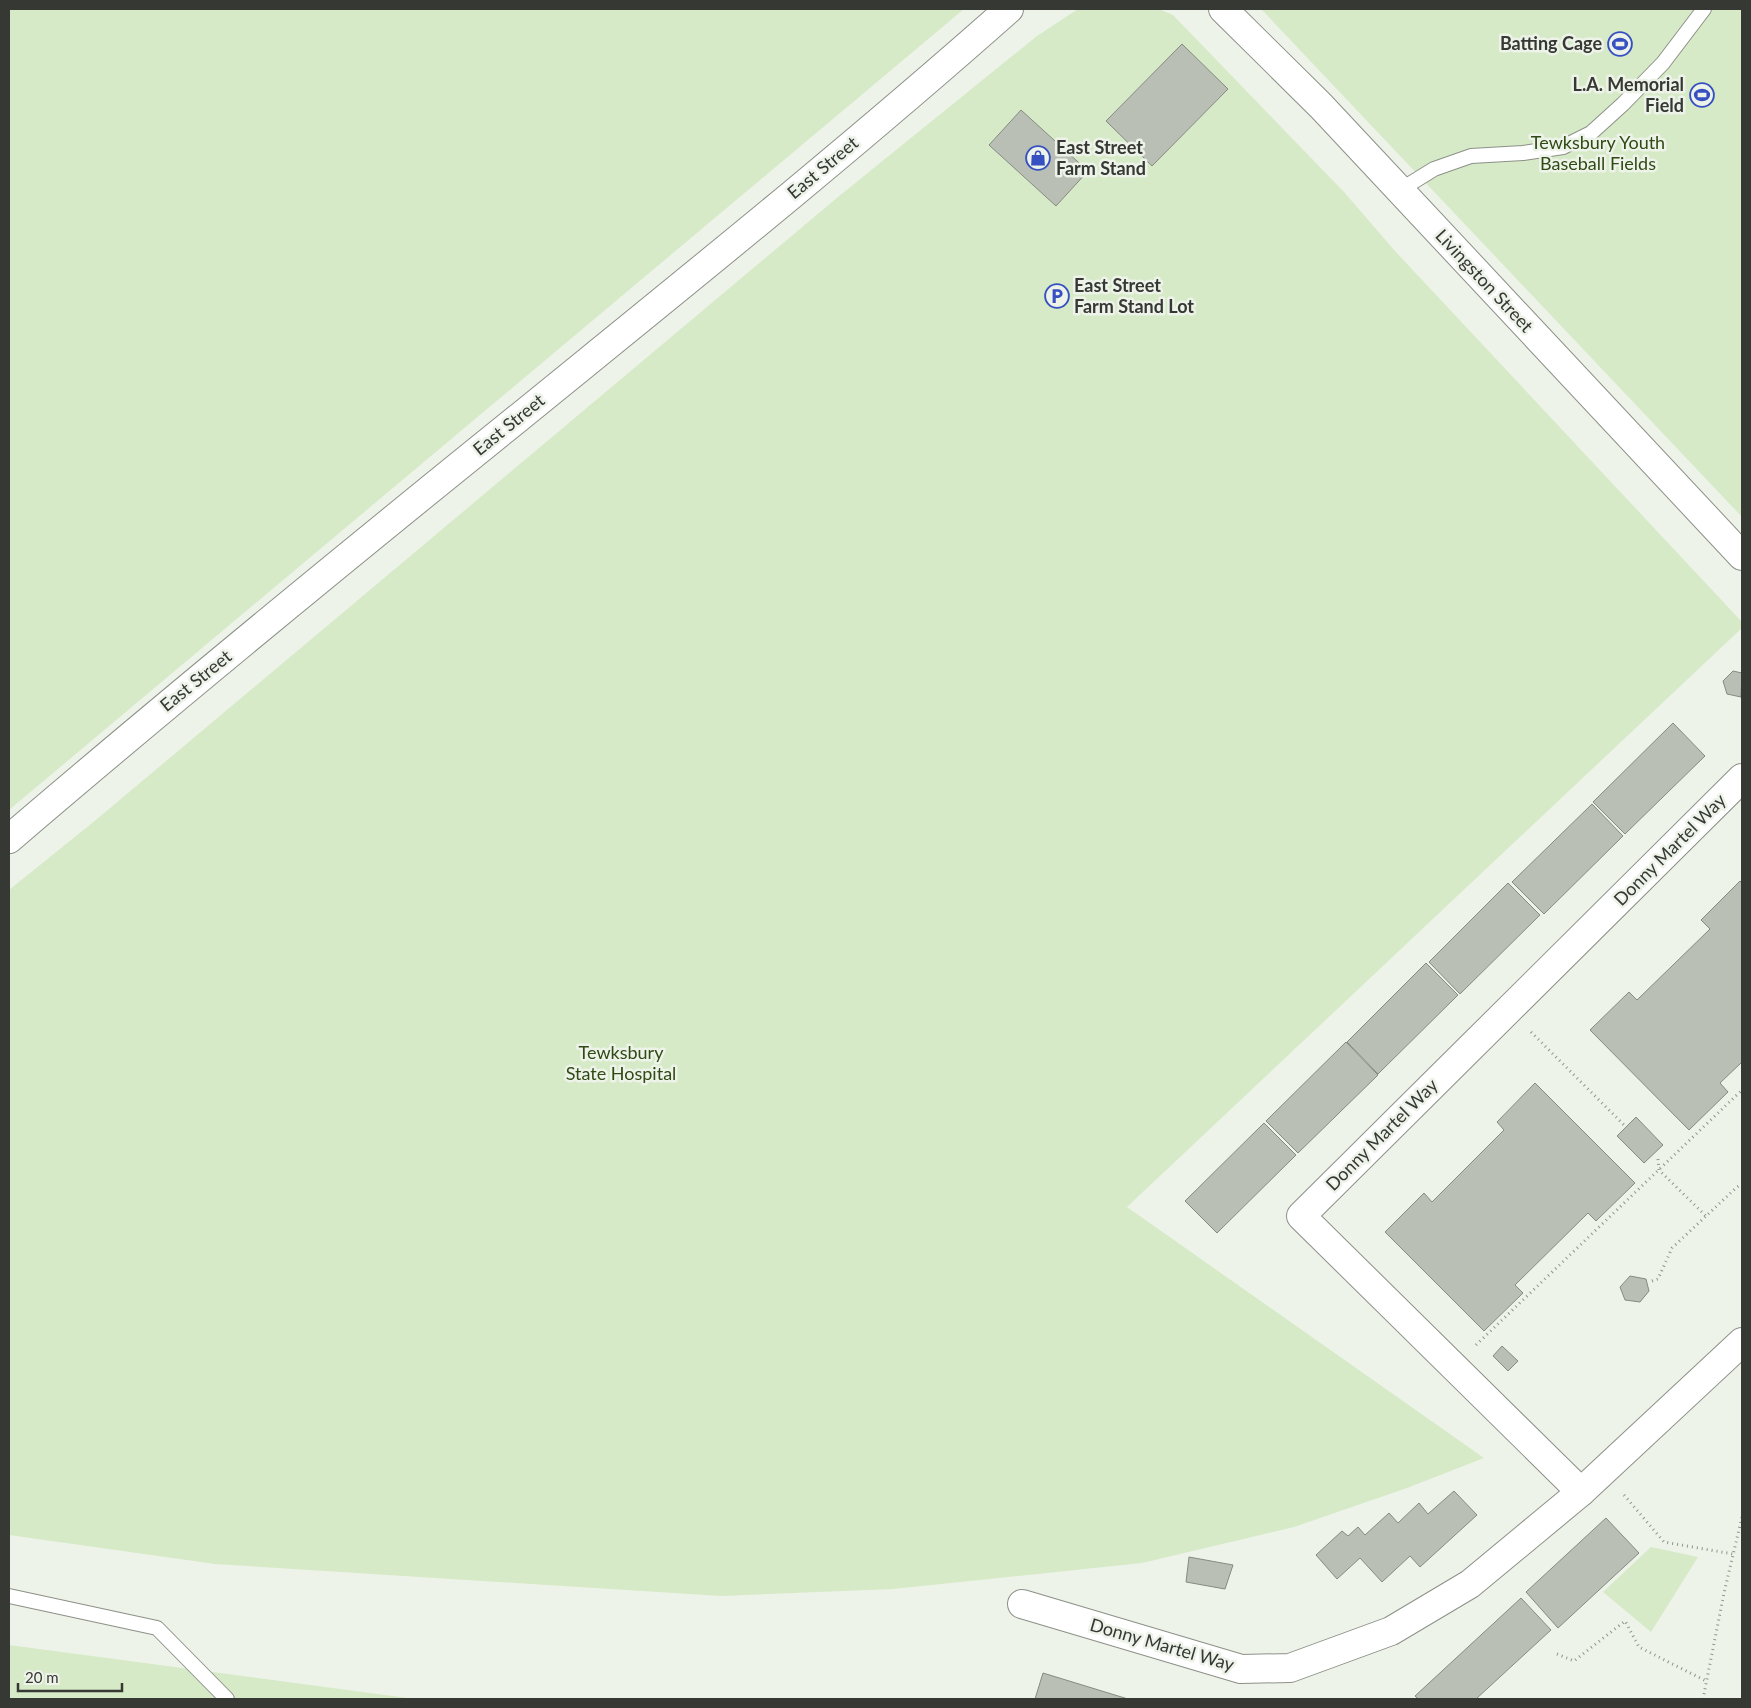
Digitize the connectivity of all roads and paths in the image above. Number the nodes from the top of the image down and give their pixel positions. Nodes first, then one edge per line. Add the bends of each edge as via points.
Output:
1 (1008, 9) edge
2 (1223, 9) edge
3 (1704, 9) edge
4 (1400, 190) junction
5 (1742, 556) edge
6 (1742, 778) edge
7 (9, 839) edge
8 (1508, 1009) junction
9 (1742, 1090) edge
10 (1624, 1125) dead end
11 (1658, 1159) dead end
12 (1659, 1170) junction
13 (1742, 1184) edge
14 (1706, 1216) junction
15 (1652, 1280) dead end
16 (1742, 1342) edge
17 (1454, 1366) junction
18 (1603, 1471) junction
19 (1581, 1492) junction
20 (1742, 1517) edge
21 (1733, 1554) junction
22 (9, 1596) edge
23 (1022, 1604) dead end
24 (1557, 1654) dead end
25 (1706, 1680) junction
26 (227, 1699) edge
27 (1703, 1699) edge

1 - 7 street, East Street via 930,79 738,239 131,735
2 - 4 street, Livingston Street
3 - 4 lane via 1663,63 1591,133 1563,147 1471,156 1434,168
4 - 5 street, Livingston Street
6 - 8 street, Donny Martel Way
8 - 10 path
8 - 17 street, Donny Martel Way via 1301,1216
9 - 12 path
11 - 12 path
12 - 14 path
12 - 17 path
13 - 14 path
14 - 15 path via 1672,1248 1658,1279
16 - 18 street, Donny Martel Way
17 - 19 street, Donny Martel Way
18 - 19 street, Donny Martel Way
18 - 21 path via 1664,1542
19 - 23 street, Donny Martel Way via 1470,1584 1392,1631 1290,1668 1241,1669
20 - 21 path
21 - 25 path
22 - 26 lane via 157,1628
24 - 25 path via 1574,1661 1625,1621 1639,1647
25 - 27 path

